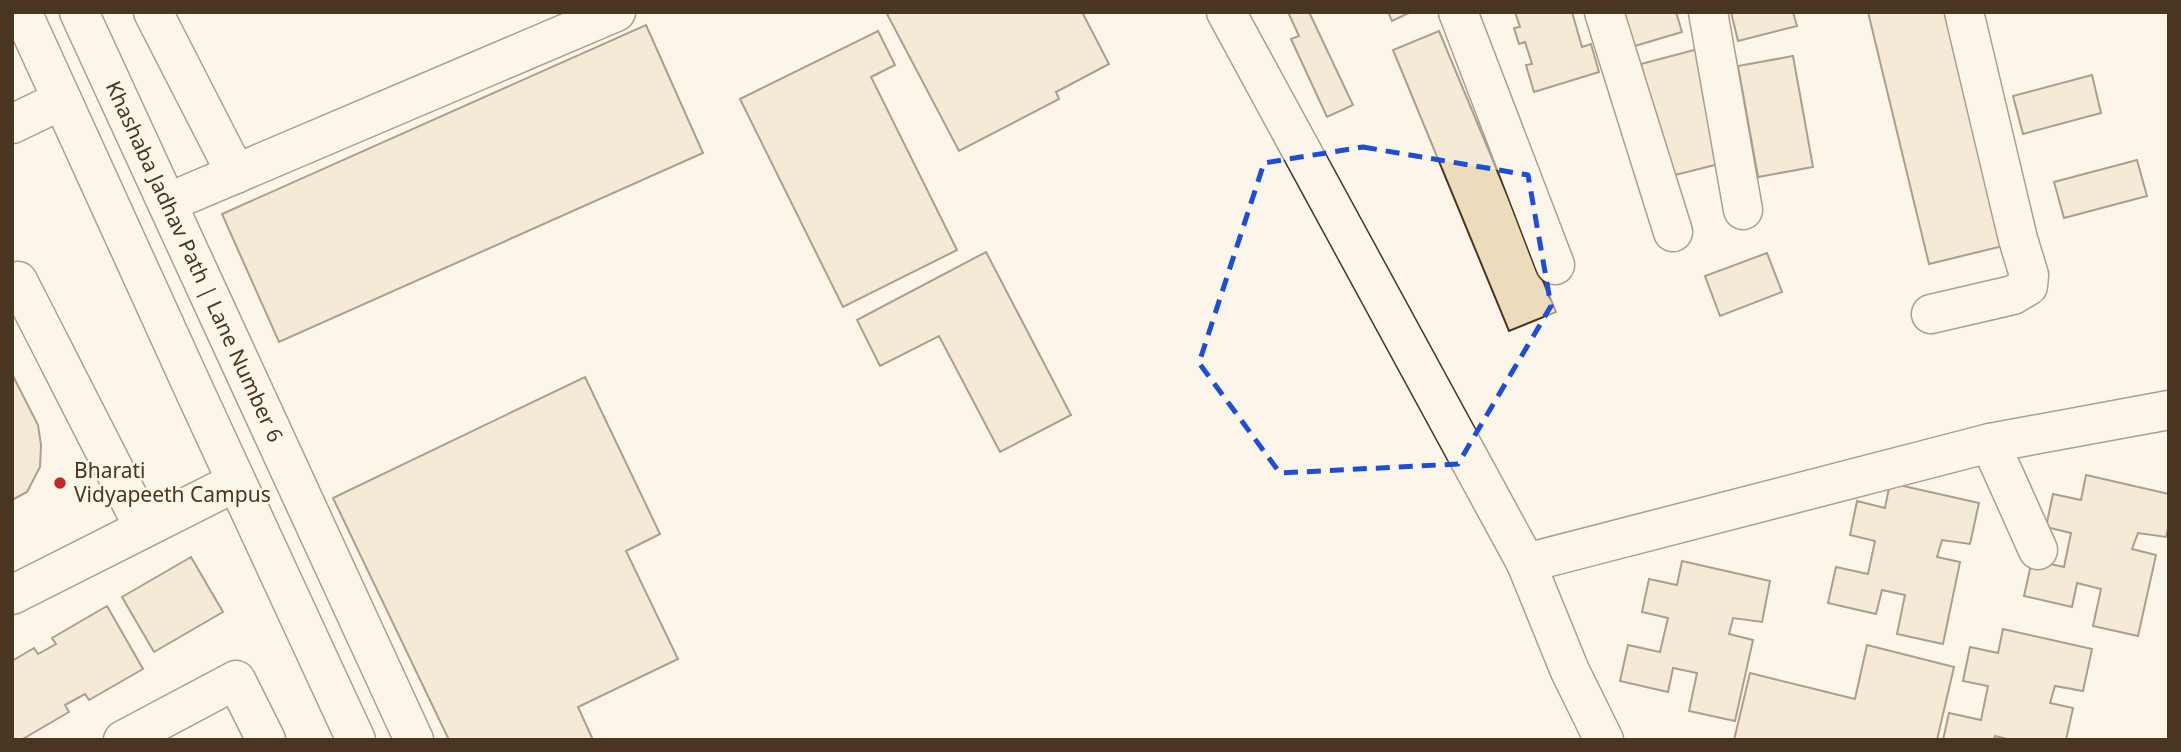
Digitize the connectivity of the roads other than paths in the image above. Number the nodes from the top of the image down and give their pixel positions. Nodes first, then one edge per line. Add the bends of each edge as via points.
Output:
1 (22, 12) edge
2 (79, 12) edge
3 (153, 12) edge
4 (616, 12) edge
5 (1226, 12) edge
6 (1458, 12) edge
7 (1604, 12) edge
8 (1708, 12) edge
9 (1964, 12) edge
10 (62, 100) junction
11 (12, 124) edge
12 (236, 174) junction
13 (167, 203) junction
14 (1743, 210) dead end
15 (1673, 232) dead end
16 (1555, 265) dead end
17 (18, 281) dead end
18 (1931, 314) dead end
19 (2169, 410) edge
20 (1990, 443) junction
21 (236, 482) junction
22 (144, 528) junction
23 (2038, 550) dead end
24 (1526, 564) junction
25 (12, 594) edge
26 (123, 740) edge
27 (266, 740) edge
28 (356, 740) edge
29 (414, 740) edge
30 (1604, 740) edge

1 - 10 street
2 - 13 street, Khashaba Jadhav Path | Lane Number 6
3 - 12 street
4 - 12 street
5 - 24 street
6 - 16 street
7 - 15 street
8 - 14 street
9 - 18 street via 2028,286 2013,295
10 - 11 street
10 - 21 street
12 - 13 street
13 - 29 street, Khashaba Jadhav Path | Lane Number 6
17 - 22 street
19 - 20 street
20 - 23 street
20 - 24 street
21 - 22 street
21 - 28 street
22 - 25 street
24 - 30 street
26 - 27 street via 236,680

